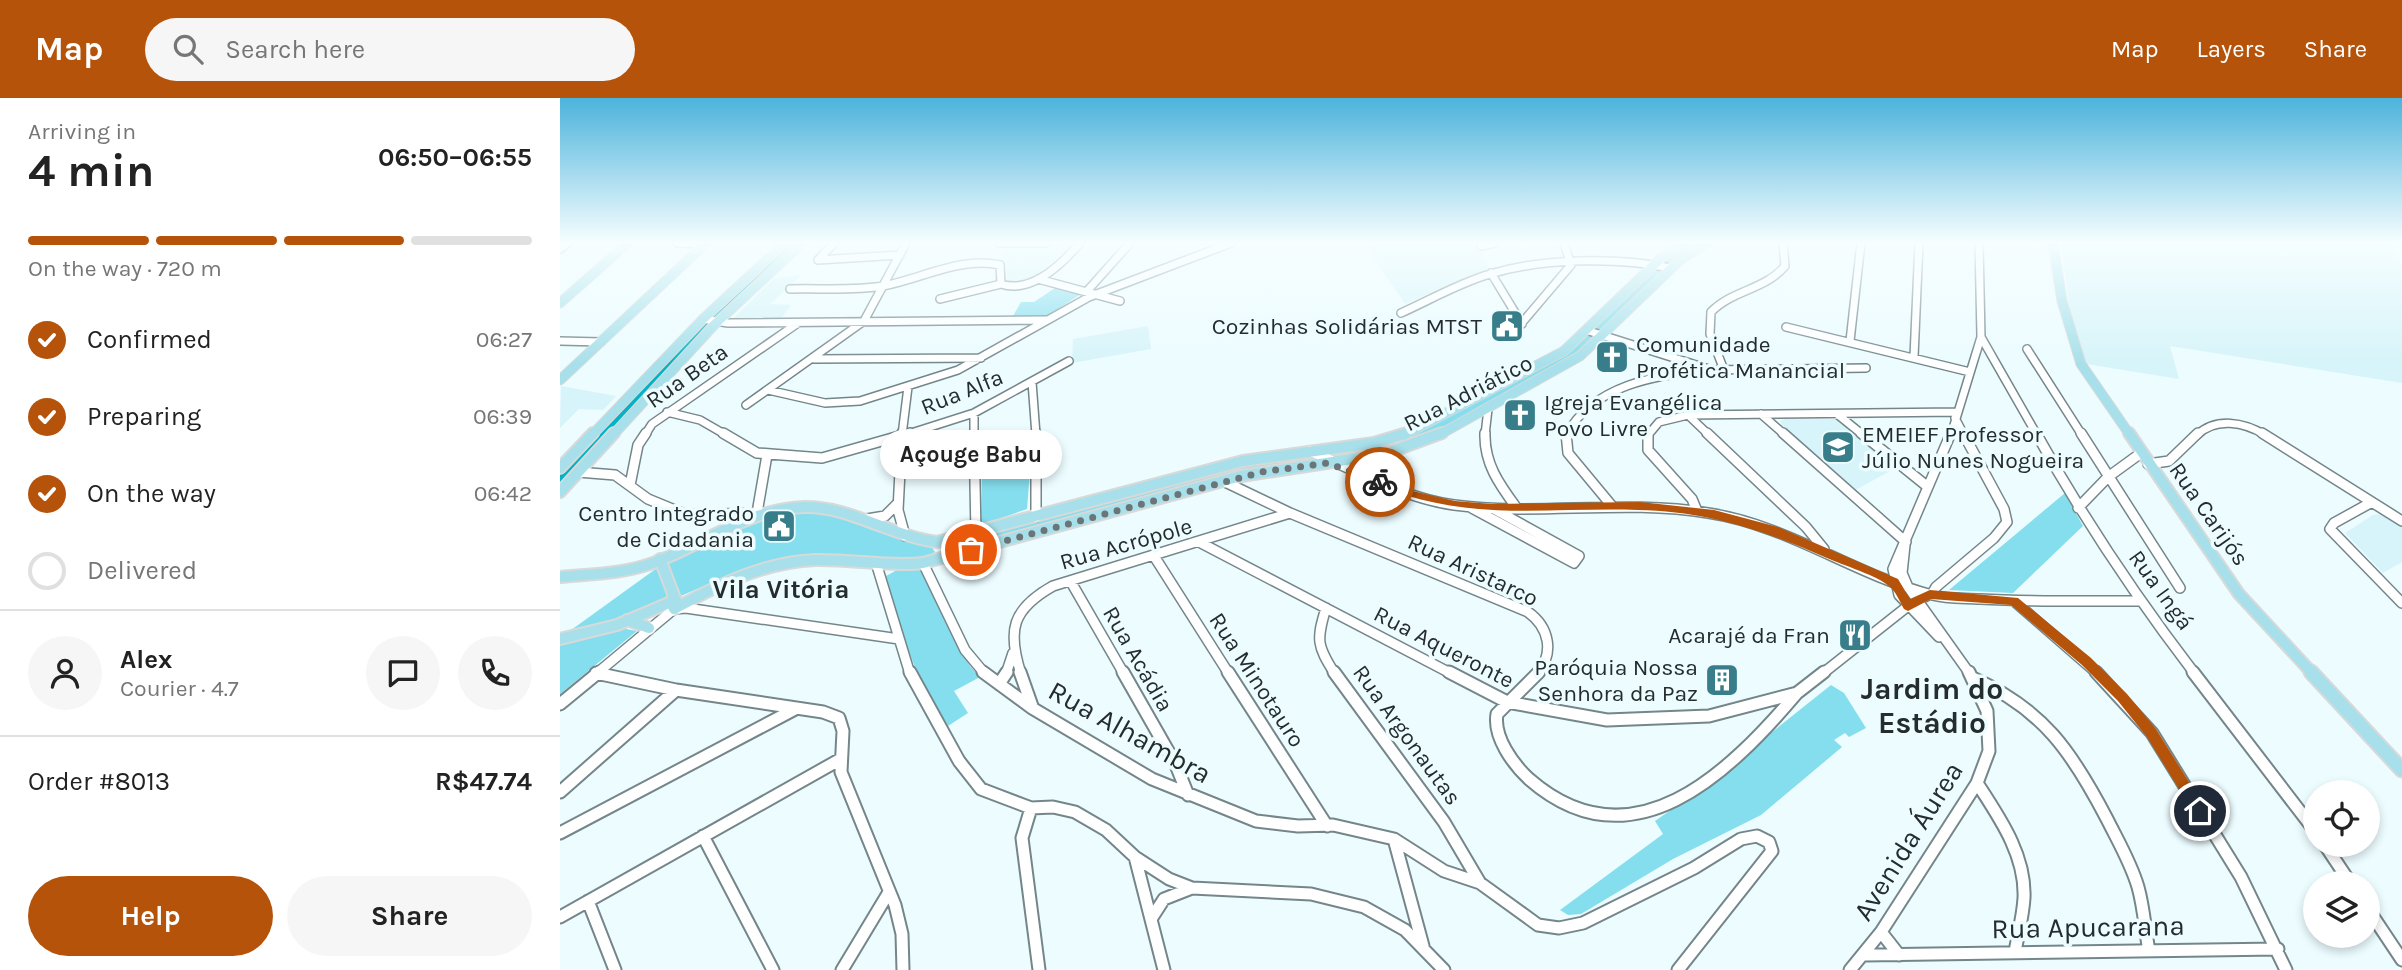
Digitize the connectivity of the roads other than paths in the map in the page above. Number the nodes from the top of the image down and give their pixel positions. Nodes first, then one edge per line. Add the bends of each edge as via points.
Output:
1 (582, 284) edge
2 (662, 284) edge
3 (746, 284) edge
4 (754, 284) edge
5 (891, 284) edge
6 (1001, 284) joint
7 (1028, 284) edge
8 (1055, 284) edge
9 (1097, 284) edge
10 (1120, 284) edge
11 (1467, 284) edge
12 (1497, 284) edge
13 (1556, 284) edge
14 (1636, 284) edge
15 (1656, 284) edge
16 (1765, 284) edge
17 (1856, 284) edge
18 (1917, 284) edge
19 (1980, 284) edge
20 (2061, 284) edge
21 (886, 285) junction
22 (790, 289) dead end
23 (1097, 292) junction
24 (1089, 293) junction
25 (940, 299) dead end
26 (1120, 301) dead end
27 (560, 303) edge
28 (1401, 313) dead end
29 (1047, 320) junction
30 (710, 321) junction
31 (864, 321) junction
32 (799, 322) junction
33 (1522, 324) junction
34 (1786, 327) dead end
35 (1515, 331) dead end
36 (1589, 331) junction
37 (1604, 336) junction
38 (1981, 337) junction
39 (560, 341) edge
40 (1850, 341) junction
41 (601, 342) junction
42 (2027, 349) dead end
43 (1976, 353) junction
44 (1914, 357) junction
45 (981, 358) junction
46 (814, 359) junction
47 (1069, 361) dead end
48 (1995, 361) junction
49 (1866, 368) dead end
50 (1712, 370) junction
51 (1724, 370) junction
52 (1970, 372) junction
53 (560, 380) edge
54 (1032, 382) junction
55 (908, 387) junction
56 (768, 390) junction
57 (746, 405) dead end
58 (1488, 409) junction
59 (667, 412) junction
60 (974, 413) junction
61 (1761, 414) junction
62 (1837, 414) junction
63 (1688, 415) junction
64 (1956, 415) junction
65 (1951, 431) junction
66 (903, 435) junction
67 (1968, 440) junction
68 (1310, 451) junction
69 (2141, 453) junction
70 (1038, 454) junction
71 (767, 455) junction
72 (1332, 462) junction
73 (2148, 464) junction
74 (1226, 465) junction
75 (975, 466) junction
76 (560, 468) edge
77 (578, 472) junction
78 (1188, 475) junction
79 (2108, 477) junction
80 (1223, 481) junction
81 (630, 485) junction
82 (1928, 487) junction
83 (1196, 488) junction
84 (560, 492) edge
85 (2372, 502) junction
86 (898, 503) junction
87 (1468, 506) junction
88 (1612, 506) junction
89 (1516, 507) junction
90 (1492, 508) junction
91 (2078, 508) junction
92 (1697, 511) junction
93 (757, 513) junction
94 (1290, 513) junction
95 (719, 516) junction
96 (1036, 517) junction
97 (864, 519) junction
98 (2402, 521) edge
99 (722, 528) junction
100 (976, 534) junction
101 (906, 537) junction
102 (937, 542) junction
103 (1201, 543) junction
104 (1905, 543) junction
105 (1826, 552) junction
106 (1154, 556) junction
107 (660, 559) junction
108 (938, 559) junction
109 (923, 563) junction
110 (877, 566) junction
111 (560, 577) edge
112 (931, 579) junction
113 (1071, 582) junction
114 (1894, 582) junction
115 (1908, 587) junction
116 (2180, 588) dead end
117 (1931, 594) junction
118 (1919, 601) junction
119 (2014, 601) junction
120 (2139, 601) junction
121 (2402, 603) edge
122 (673, 606) junction
123 (1908, 606) junction
124 (1326, 608) junction
125 (627, 620) junction
126 (649, 628) junction
127 (560, 639) edge
128 (899, 639) junction
129 (1013, 651) junction
130 (1957, 656) junction
131 (596, 673) junction
132 (1973, 678) junction
133 (999, 684) junction
134 (676, 690) junction
135 (1797, 693) junction
136 (1507, 702) junction
137 (560, 704) edge
138 (797, 708) junction
139 (1032, 708) junction
140 (839, 760) junction
141 (2402, 770) edge
142 (1977, 783) junction
143 (560, 792) edge
144 (1188, 795) junction
145 (1031, 808) junction
146 (2303, 815) edge
147 (1327, 825) junction
148 (560, 833) edge
149 (703, 836) junction
150 (1394, 839) junction
151 (1135, 857) junction
152 (1480, 883) junction
153 (1192, 888) junction
154 (889, 892) junction
155 (588, 901) junction
156 (560, 917) edge
157 (1151, 919) junction
158 (2380, 927) edge
159 (1881, 932) junction
160 (1423, 946) junction
161 (2278, 949) junction
162 (2149, 951) junction
163 (2015, 952) junction
164 (1865, 955) junction
165 (1899, 955) junction
166 (2402, 960) edge
167 (615, 970) edge
168 (773, 970) edge
169 (842, 970) edge
170 (903, 970) edge
171 (1039, 970) edge
172 (1164, 970) edge
173 (1444, 970) edge
174 (1678, 970) edge
175 (1850, 970) edge
176 (2286, 970) edge

1 - 27 main road
2 - 41 main road
3 - 30 main road
4 - 30 main road
5 - 21 street
6 - 7 street via 1019,288
6 - 25 street
8 - 24 street
9 - 24 street
10 - 23 street
11 - 28 street
12 - 33 street
13 - 33 street
14 - 36 main road, Rua Adriático
15 - 37 main road, Rua Adriático
16 - 51 street via 1720,303 1710,314 1709,327
17 - 40 street
18 - 44 street
19 - 38 street
20 - 69 main road, Rua Carijós via 2072,342 2081,363
21 - 22 street
21 - 31 street
23 - 24 street
23 - 26 street
24 - 29 street
29 - 31 street
29 - 45 street
30 - 32 street
30 - 76 main road
30 - 77 main road
31 - 32 street
31 - 46 street
32 - 59 street, Rua Beta
33 - 35 street
34 - 40 street
36 - 37 street
36 - 68 main road, Rua Adriático via 1564,351 1404,435
37 - 50 street
37 - 58 main road, Rua Adriático via 1570,363
38 - 43 street
38 - 48 street, Rua Ingá
39 - 41 street
40 - 44 street
41 - 53 main road
42 - 79 street
43 - 48 street
43 - 52 street
44 - 52 street
45 - 46 street
45 - 55 street
46 - 56 street
47 - 54 street, Rua Alfa
48 - 91 street, Rua Ingá
49 - 51 street
50 - 51 street
50 - 88 street via 1635,381 1566,428 1567,451
52 - 64 street
54 - 60 street, Rua Alfa
54 - 70 street
55 - 56 street via 841,404
55 - 66 street
56 - 57 street
58 - 72 main road, Rua Adriático via 1419,444
58 - 89 street via 1483,439 1486,462
59 - 71 street, Rua Alfa via 700,420
59 - 81 street, Rua Beta via 642,437
60 - 66 street, Rua Alfa
60 - 75 street
61 - 62 street
61 - 63 street
61 - 104 street
62 - 64 street
62 - 82 street
63 - 92 street via 1659,422 1646,441 1653,458 1692,499
63 - 105 street
64 - 65 street
64 - 67 street
65 - 67 street
65 - 82 street
66 - 71 street, Rua Alfa via 822,458
66 - 86 street
67 - 117 street, Rua Aqueronte via 2007,522
68 - 72 street
68 - 74 main road, Rua Adriático
69 - 73 main road, Rua Carijós
69 - 79 street
70 - 75 street
70 - 96 street
71 - 93 street
72 - 80 main road
72 - 87 street via 1410,494
73 - 85 street via 2169,461 2203,429 2235,423 2255,429
73 - 141 main road, Rua Carijós via 2254,612
74 - 78 main road, Rua Adriático
74 - 80 main road via 1217,475
75 - 100 street
77 - 81 street via 609,473
77 - 84 main road
78 - 83 main road via 1196,480
78 - 96 main road, Rua Adriático
79 - 91 street
79 - 116 street
80 - 83 main road
80 - 94 street, Rua Aristarco
81 - 95 street via 677,512
82 - 104 street
83 - 108 main road
85 - 98 street
85 - 121 street via 2330,529
86 - 97 street via 885,516
86 - 101 street via 899,527
87 - 90 street
87 - 90 street via 1574,563 1579,556
88 - 89 street
88 - 92 street
89 - 90 street
91 - 120 street, Rua Ingá
92 - 105 street via 1774,530
93 - 95 street
93 - 97 main road, Rua Adriático via 808,506
93 - 99 main road, Rua Adriático
94 - 103 street, Rua Acrópole
94 - 136 street, Rua Aristarco via 1535,617 1546,633 1548,656 1535,678
95 - 99 street
96 - 100 main road, Rua Adriático
97 - 101 main road, Rua Adriático
99 - 107 main road, Rua Adriático
100 - 102 main road, Rua Adriático
101 - 102 main road, Rua Adriático
102 - 108 main road
103 - 106 street, Rua Acrópole
103 - 124 street, Rua Aqueronte
104 - 114 street via 1894,564
104 - 115 street via 1902,573
105 - 114 street
106 - 113 street, Rua Acrópole
106 - 147 street, Rua Minotauro
107 - 111 main road, Rua Adriático via 641,566
107 - 122 main road via 674,596
108 - 109 main road
108 - 112 street
109 - 110 main road
109 - 112 street, Rua Alhambra
110 - 122 main road via 836,560 793,561 726,581
110 - 128 street
112 - 133 street, Rua Alhambra via 965,650
113 - 129 street, Rua Acrópole via 1042,591 1024,605 1014,623
113 - 144 street, Rua Acádia via 1177,765
114 - 115 street
114 - 123 street, Avenida Áurea
115 - 117 street
115 - 118 street, Avenida Áurea
117 - 118 street, Rua Aqueronte
117 - 119 street
118 - 123 street, Rua Aqueronte
118 - 130 street, Avenida Áurea
119 - 120 street
119 - 161 street via 2087,662 2151,733 2241,877
120 - 146 street, Rua Ingá
122 - 125 main road
122 - 126 street
122 - 128 street
123 - 130 street, Avenida Áurea
123 - 135 street, Rua Aqueronte
124 - 136 street, Rua Aqueronte
124 - 152 street, Rua Argonautas via 1318,634 1321,651 1465,852
125 - 126 main road
125 - 127 main road
126 - 131 street
128 - 145 street via 916,685 968,775 991,795
129 - 133 street, Rua Acrópole
129 - 139 street, Rua Acrópole
130 - 132 street, Avenida Áurea
131 - 134 street
131 - 137 street
132 - 142 street, Avenida Áurea via 1987,711 1990,734
132 - 162 street via 2016,697 2066,746 2131,867
133 - 139 street, Rua Alhambra
134 - 138 street
134 - 143 street
135 - 136 street, Rua Aqueronte via 1709,716 1654,719 1607,720
135 - 136 street via 1775,720 1704,782 1666,807 1626,816 1604,816 1565,805 1535,784 1498,734 1496,718
138 - 140 street via 839,718 843,725
138 - 148 street
139 - 144 street, Rua Alhambra
140 - 149 street
140 - 154 street
142 - 159 street, Avenida Áurea
142 - 163 street via 2007,830 2023,879
144 - 147 street, Rua Alhambra via 1256,821
145 - 151 street via 1075,812 1106,830
145 - 171 street via 1022,838
147 - 150 street, Rua Alhambra
149 - 155 street
149 - 168 street
150 - 152 street, Rua Alhambra via 1444,871
150 - 160 street
151 - 153 street
151 - 157 street
152 - 174 street, Rua Alhambra via 1538,925 1559,928 1608,913 1741,839 1763,838 1773,846 1772,851
153 - 157 street via 1164,899
153 - 160 street via 1334,898 1390,920
154 - 169 street
154 - 170 street via 900,925
155 - 156 street
155 - 167 street
157 - 172 street
158 - 166 street
159 - 164 street, Avenida Áurea
159 - 165 street
160 - 173 street
161 - 162 street, Rua Apucarana
161 - 176 street
162 - 163 street, Rua Apucarana
163 - 165 street, Rua Apucarana
164 - 165 street, Rua Apucarana
164 - 175 street, Avenida Áurea

